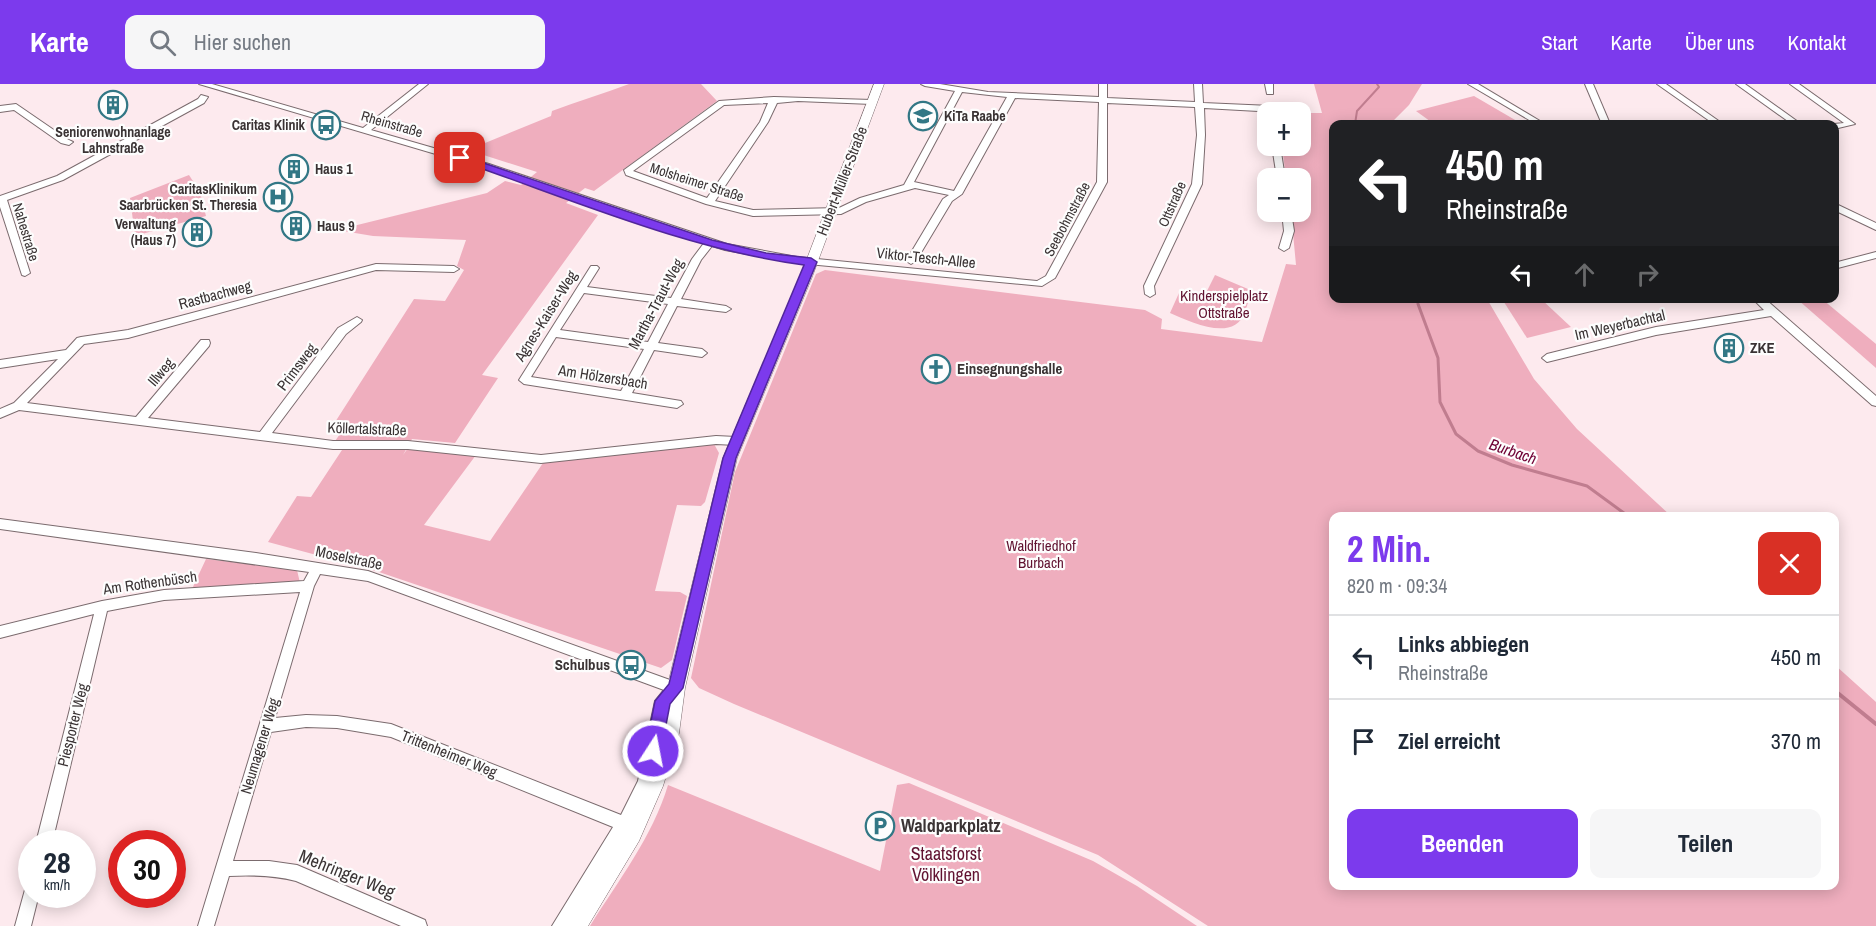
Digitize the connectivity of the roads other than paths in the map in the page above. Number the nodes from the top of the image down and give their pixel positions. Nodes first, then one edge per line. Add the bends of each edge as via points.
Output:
1 (203, 84) edge
2 (424, 84) edge
3 (879, 84) edge
4 (925, 84) edge
5 (998, 84) edge
6 (1103, 84) edge
7 (1198, 84) edge
8 (1472, 84) edge
9 (1588, 84) edge
10 (1661, 84) edge
11 (1740, 84) edge
12 (1794, 84) edge
13 (960, 89) junction
14 (1000, 94) junction
15 (1012, 95) junction
16 (204, 97) dead end
17 (774, 99) junction
18 (1104, 101) junction
19 (872, 102) junction
20 (1200, 106) junction
21 (0, 109) edge
22 (1257, 110) edge
23 (1533, 120) edge
24 (1604, 120) edge
25 (1713, 120) edge
26 (1791, 120) edge
27 (1839, 126) edge
28 (365, 130) junction
29 (69, 142) dead end
30 (908, 186) junction
31 (957, 194) junction
32 (1, 199) edge
33 (709, 202) junction
34 (1839, 208) edge
35 (830, 211) junction
36 (1288, 222) edge
37 (1876, 227) edge
38 (709, 243) junction
39 (1284, 248) dead end
40 (1876, 255) edge
41 (911, 261) dead end
42 (811, 262) junction
43 (1839, 265) edge
44 (450, 266) dead end
45 (594, 268) dead end
46 (25, 273) dead end
47 (1038, 284) joint
48 (580, 289) junction
49 (1150, 294) dead end
50 (674, 302) junction
51 (1762, 303) edge
52 (726, 309) dead end
53 (1772, 312) junction
54 (357, 320) dead end
55 (553, 333) junction
56 (205, 344) dead end
57 (650, 346) junction
58 (70, 353) junction
59 (702, 353) dead end
60 (1547, 358) dead end
61 (0, 364) edge
62 (524, 380) joint
63 (625, 395) junction
64 (1876, 402) edge
65 (677, 404) dead end
66 (18, 406) junction
67 (0, 414) edge
68 (140, 420) junction
69 (264, 435) junction
70 (736, 441) junction
71 (0, 524) edge
72 (317, 567) junction
73 (308, 586) junction
74 (102, 606) junction
75 (0, 632) edge
76 (676, 688) junction
77 (266, 726) junction
78 (625, 824) junction
79 (47, 830) edge
80 (222, 869) junction
81 (28, 908) edge
82 (23, 926) edge
83 (206, 926) edge
84 (419, 926) edge
85 (560, 926) edge
86 (577, 926) edge

1 - 28 street, Rheinstraße
2 - 28 street
3 - 19 main road, Hubert-Müller-Straße
4 - 13 street
5 - 14 street
6 - 18 street, Seebohmstraße
7 - 20 street, Ottstraße
8 - 23 street
9 - 24 street
10 - 25 street
11 - 26 street
12 - 27 street via 1851,124
13 - 14 street
13 - 30 street
14 - 15 street
15 - 18 street
15 - 31 street
16 - 32 street via 75,171
17 - 19 street
17 - 33 street via 764,122
17 - 33 street, Molsheimer Straße via 730,101 713,107 628,170
18 - 20 street
18 - 47 street, Seebohmstraße via 1102,182 1050,278
19 - 35 main road, Hubert-Müller-Straße
20 - 22 street
20 - 49 street, Ottstraße via 1195,190 1149,286
21 - 29 street via 16,107
28 - 38 street, Rheinstraße via 529,179
30 - 31 street
30 - 35 street, Molsheimer Straße via 845,210
31 - 41 street via 948,199
32 - 46 street, Nahestraße
33 - 35 street, Molsheimer Straße via 753,213
34 - 37 street
35 - 42 main road, Hubert-Müller-Straße
36 - 39 street
38 - 42 street, Rheinstraße
38 - 50 street, Martha-Traut-Weg
40 - 43 street
42 - 47 street, Viktor-Tesch-Allee
42 - 70 main road, Hubert-Müller-Straße
44 - 58 street, Rastbachweg via 363,270 128,334 87,338
45 - 48 street, Agnes-Kaiser-Weg
48 - 50 street
48 - 55 street, Agnes-Kaiser-Weg
50 - 52 street
50 - 57 street, Martha-Traut-Weg
51 - 53 street
53 - 60 street, Im Weyerbachtal via 1656,331
53 - 64 street
54 - 69 street, Primsweg via 342,331
55 - 57 street
55 - 62 street, Agnes-Kaiser-Weg
56 - 68 street, Illweg
57 - 59 street
57 - 63 street, Martha-Traut-Weg
58 - 61 street
58 - 66 street, Rastbachweg
62 - 63 street, Am Hölzersbach
63 - 65 street, Am Hölzersbach
66 - 67 street
66 - 68 street, Köllertalstraße
68 - 69 street, Köllertalstraße
69 - 70 street, Köllertalstraße via 333,444 408,445 541,459
70 - 76 main road, Hubert-Müller-Straße
71 - 72 street, Moselstraße
72 - 73 street, Neumagener Weg
72 - 76 street, Moselstraße via 368,576
73 - 74 street, Am Rothenbüsch via 164,595
73 - 77 street, Neumagener Weg
74 - 75 street, Am Rothenbüsch
74 - 79 street, Piesporter Weg
76 - 78 street, Hubert-Müller-Straße via 662,701 645,781
76 - 86 main road, Hubert-Müller-Straße via 663,767 649,806
77 - 78 street, Trittenheimer Weg via 337,722 390,731
77 - 80 street, Neumagener Weg
78 - 85 street, Hubert-Müller-Straße
80 - 83 street, Neumagener Weg
80 - 84 street, Mehringer Weg via 279,868 297,873
81 - 82 street

